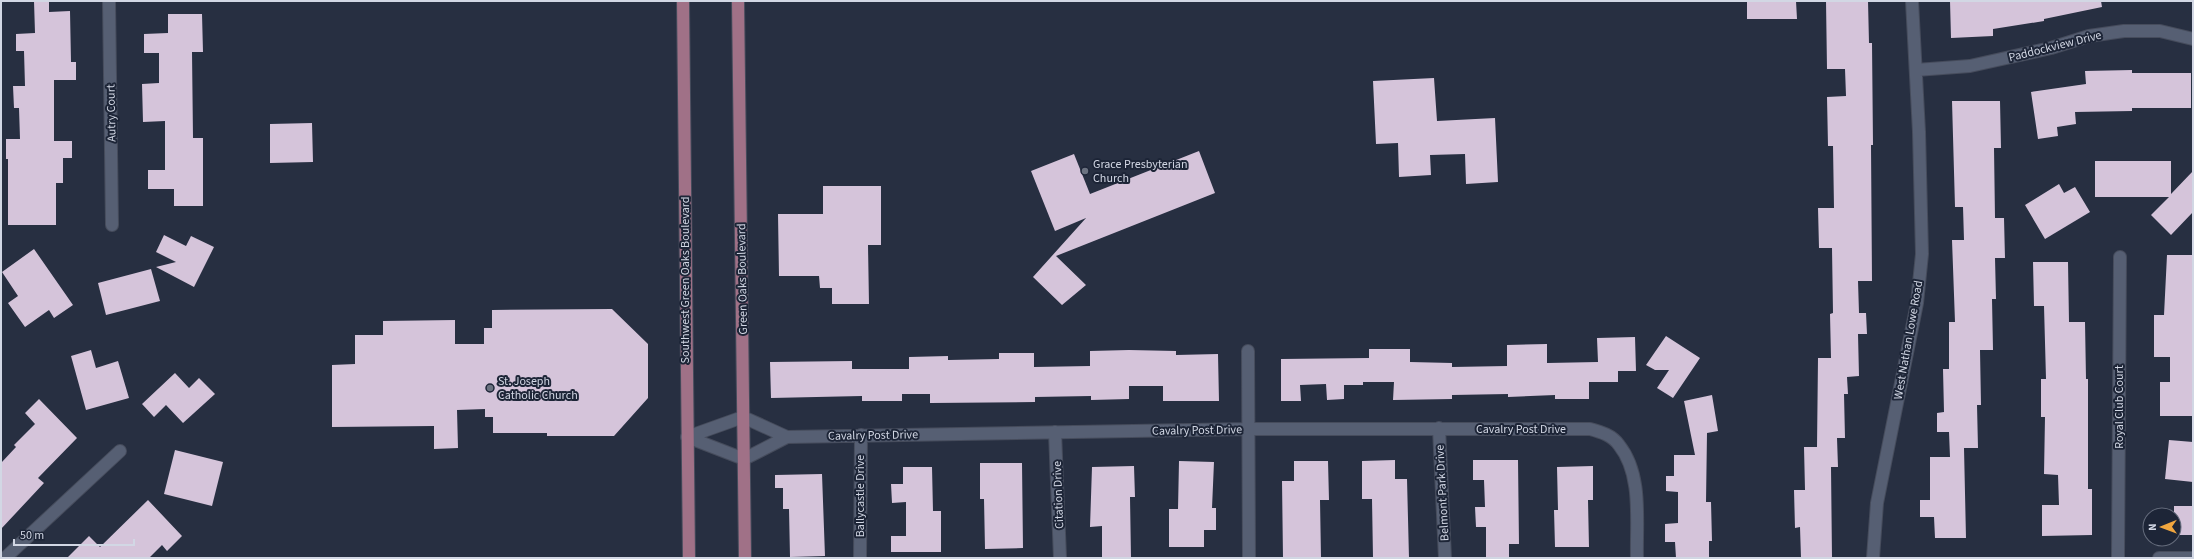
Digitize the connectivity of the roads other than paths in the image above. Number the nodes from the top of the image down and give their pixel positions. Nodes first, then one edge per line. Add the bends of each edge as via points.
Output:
1 (109, 1) edge
2 (683, 1) edge
3 (738, 1) edge
4 (1912, 1) edge
5 (2193, 40) edge
6 (1916, 70) junction
7 (112, 225) dead end
8 (2120, 257) dead end
9 (1248, 351) dead end
10 (743, 417) junction
11 (1439, 428) junction
12 (1248, 429) junction
13 (1055, 432) junction
14 (861, 434) junction
15 (687, 437) junction
16 (787, 437) junction
17 (120, 451) dead end
18 (744, 459) junction
19 (5, 558) edge
20 (689, 558) edge
21 (744, 558) edge
22 (860, 558) edge
23 (1060, 558) edge
24 (1249, 558) edge
25 (1445, 558) edge
26 (1637, 558) edge
27 (1873, 558) edge
28 (2118, 558) edge
29 (2159, 558) edge
30 (2193, 558) edge

1 - 7 street, Autry Court
2 - 15 main road, Southwest Green Oaks Boulevard
3 - 10 main road, Green Oaks Boulevard
4 - 6 street, West Nathan Lowe Road
5 - 6 street, Paddockview Drive via 2160,31 2124,30 2089,36 2051,48 1970,66
6 - 27 street, West Nathan Lowe Road via 1922,254 1917,303 1877,503
8 - 28 street, Royal Club Court
9 - 12 street
10 - 15 street
10 - 16 street, Cavalry Post Drive
10 - 18 main road, Green Oaks Boulevard
11 - 12 street, Cavalry Post Drive
11 - 25 street, Belmont Park Drive
11 - 26 street, Cavalry Post Drive via 1590,429 1607,434 1619,444 1629,464 1635,486
12 - 13 street, Cavalry Post Drive
12 - 24 street
13 - 14 street, Cavalry Post Drive
13 - 23 street, Citation Drive
14 - 16 street, Cavalry Post Drive
14 - 22 street, Ballycastle Drive
15 - 18 street
15 - 20 main road, Southwest Green Oaks Boulevard
16 - 18 street, Cavalry Post Drive
17 - 19 street
18 - 21 main road, Green Oaks Boulevard
29 - 30 street

